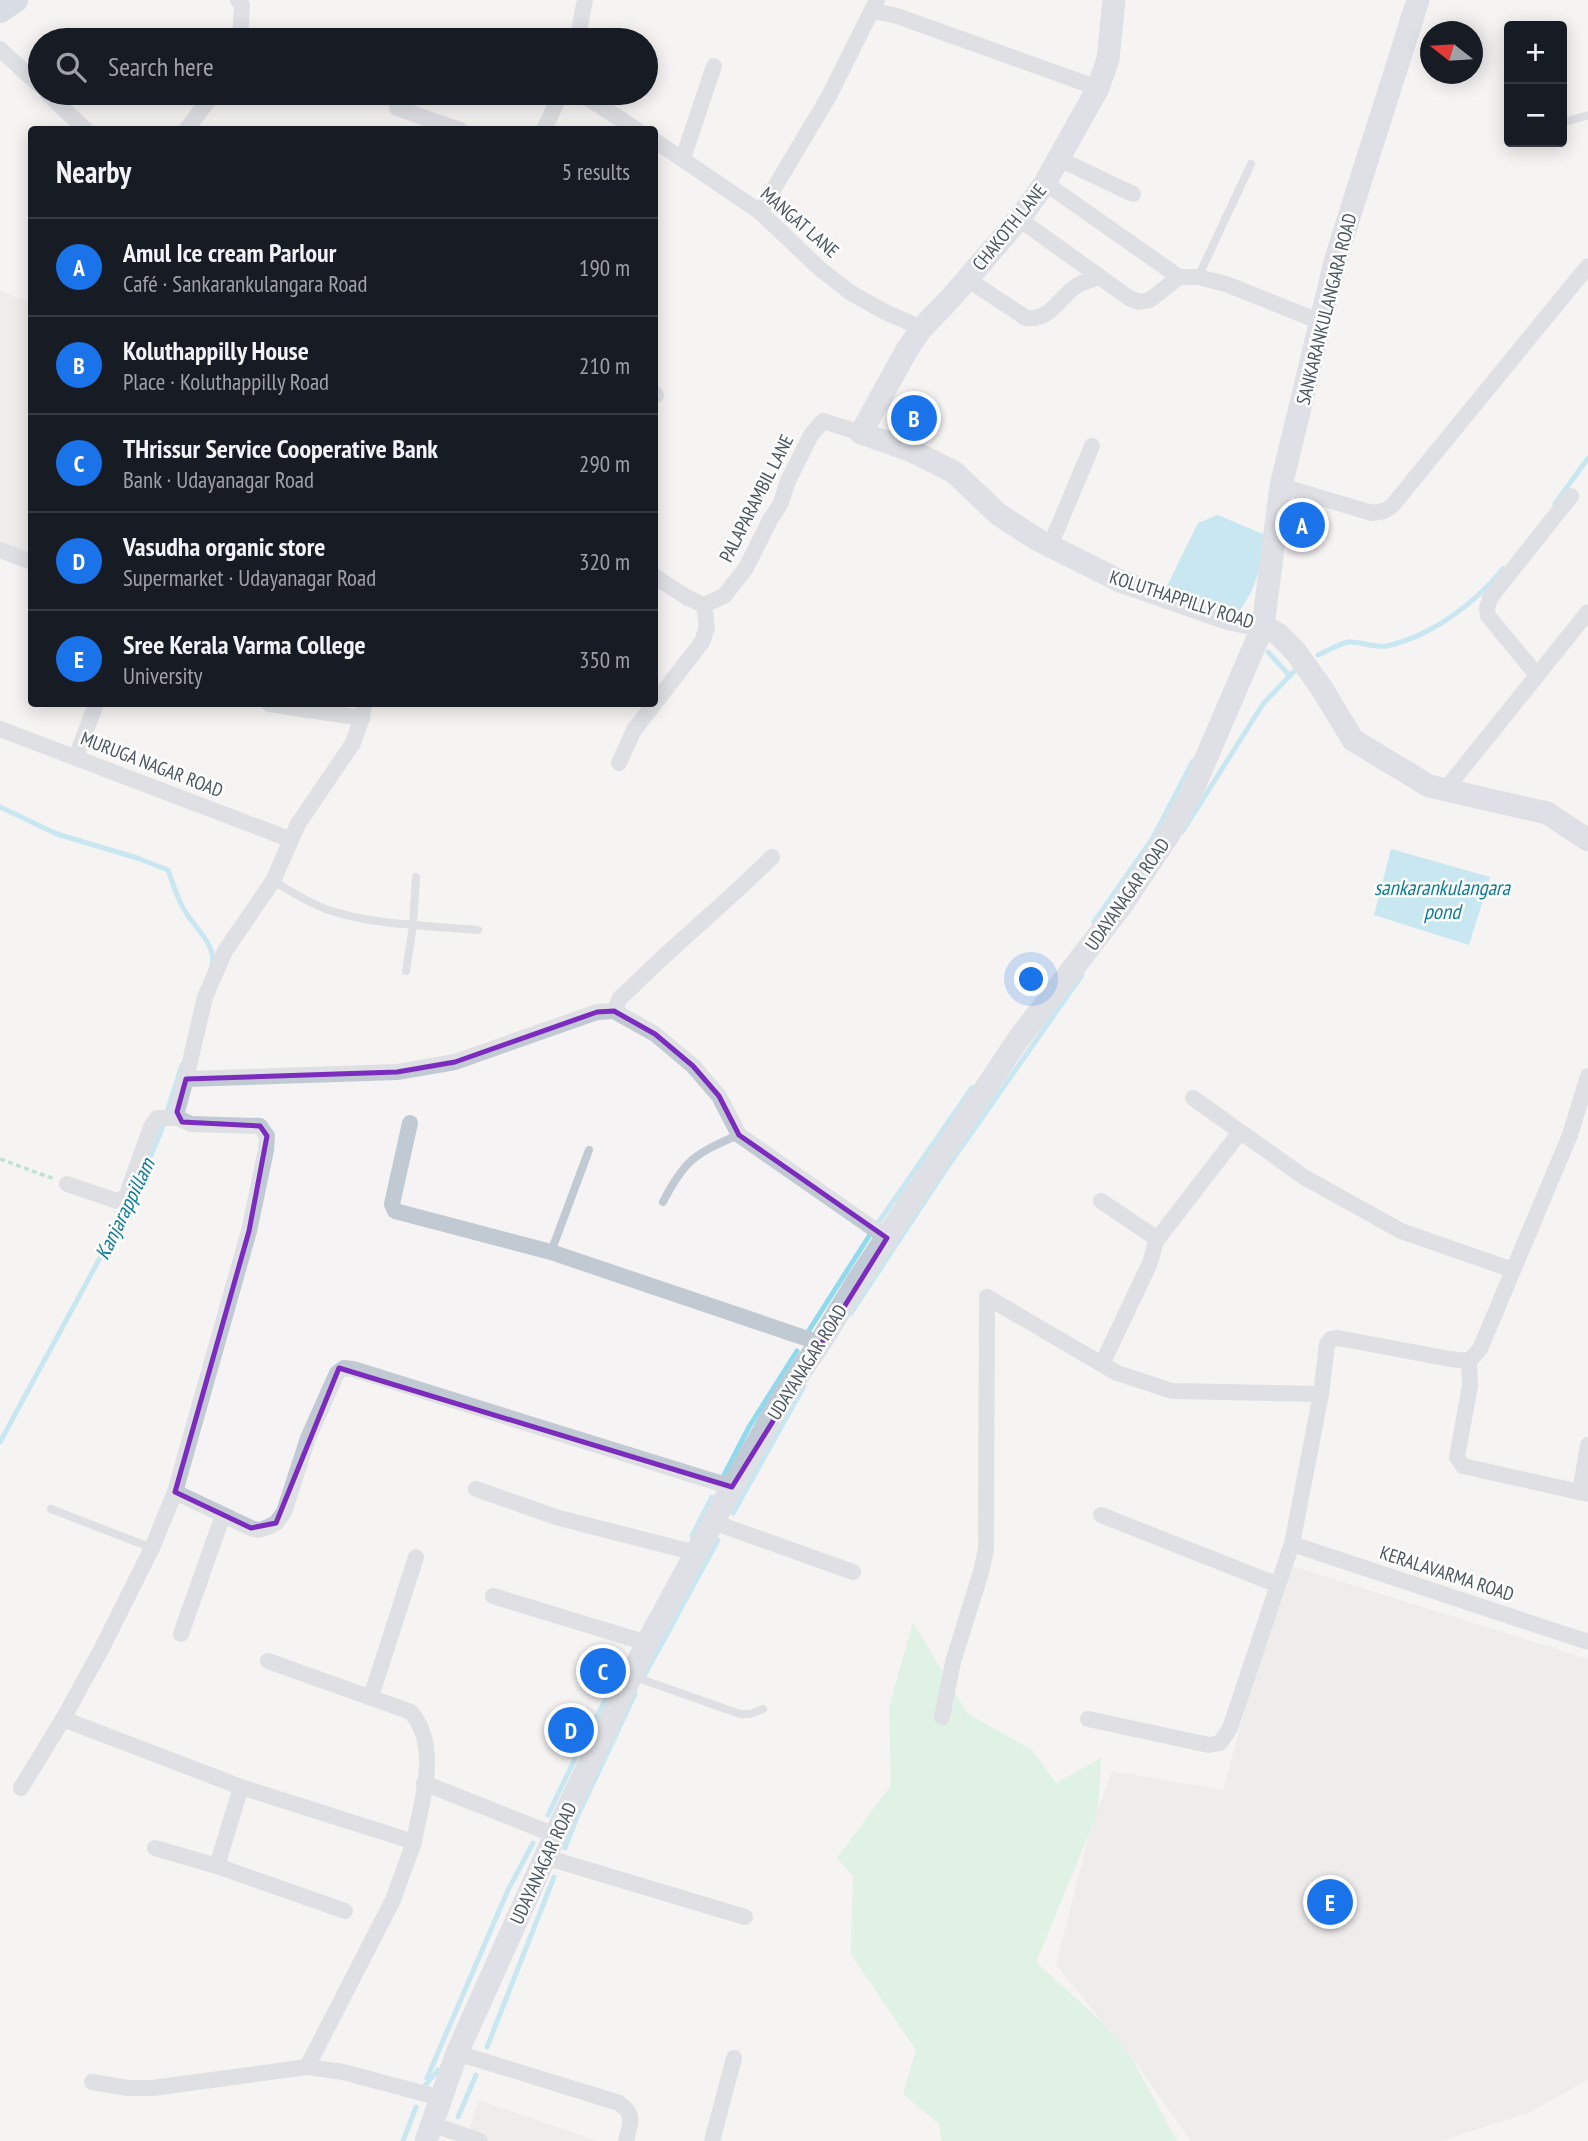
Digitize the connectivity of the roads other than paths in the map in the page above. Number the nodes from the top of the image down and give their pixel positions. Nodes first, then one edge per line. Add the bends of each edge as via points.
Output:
1 (15, 0) edge
2 (239, 0) edge
3 (585, 0) edge
4 (1114, 0) edge
5 (1418, 0) edge
6 (876, 5) edge
7 (0, 10) edge
8 (243, 28) edge
9 (579, 28) edge
10 (0, 49) edge
11 (714, 66) dead end
12 (28, 75) edge
13 (1098, 88) junction
14 (60, 105) edge
15 (205, 105) edge
16 (555, 105) edge
17 (598, 105) edge
18 (397, 108) dead end
19 (1588, 115) edge
20 (1567, 121) edge
21 (82, 126) edge
22 (189, 126) edge
23 (449, 126) edge
24 (546, 126) edge
25 (631, 126) edge
26 (658, 142) edge
27 (683, 158) junction
28 (1059, 159) junction
29 (1251, 164) dead end
30 (1045, 183) junction
31 (1133, 194) dead end
32 (760, 212) junction
33 (1019, 219) junction
34 (1588, 266) edge
35 (1179, 277) junction
36 (1198, 277) junction
37 (1100, 278) junction
38 (967, 279) junction
39 (1321, 323) junction
40 (922, 328) junction
41 (861, 433) junction
42 (1092, 446) dead end
43 (1282, 486) junction
44 (1571, 496) dead end
45 (1049, 546) junction
46 (0, 550) edge
47 (28, 560) edge
48 (658, 579) edge
49 (704, 605) junction
50 (1588, 612) edge
51 (1263, 626) junction
52 (1537, 675) junction
53 (658, 699) edge
54 (95, 707) edge
55 (309, 707) edge
56 (652, 707) edge
57 (363, 711) edge
58 (0, 729) edge
59 (76, 757) junction
60 (619, 763) dead end
61 (1445, 790) junction
62 (289, 839) junction
63 (1588, 840) edge
64 (772, 857) dead end
65 (416, 877) dead end
66 (273, 881) junction
67 (412, 925) junction
68 (478, 930) dead end
69 (406, 971) dead end
70 (614, 1012) junction
71 (1588, 1076) edge
72 (186, 1079) junction
73 (1193, 1098) dead end
74 (169, 1118) junction
75 (410, 1124) dead end
76 (1240, 1132) junction
77 (739, 1135) junction
78 (589, 1150) dead end
79 (67, 1184) road end
80 (1101, 1201) dead end
81 (663, 1202) dead end
82 (887, 1238) junction
83 (1156, 1241) junction
84 (551, 1252) junction
85 (1513, 1270) junction
86 (820, 1343) junction
87 (1469, 1361) junction
88 (1102, 1364) junction
89 (1321, 1394) junction
90 (1588, 1446) edge
91 (732, 1488) junction
92 (476, 1489) dead end
93 (175, 1492) junction
94 (1584, 1493) edge
95 (51, 1509) dead end
96 (222, 1515) junction
97 (1101, 1516) dead end
98 (713, 1522) junction
99 (1292, 1544) junction
100 (152, 1548) junction
101 (696, 1553) junction
102 (416, 1557) dead end
103 (853, 1572) dead end
104 (1279, 1585) junction
105 (493, 1596) dead end
106 (181, 1634) dead end
107 (1588, 1642) edge
108 (647, 1643) junction
109 (268, 1661) dead end
110 (632, 1675) junction
111 (371, 1697) junction
112 (763, 1709) dead end
113 (942, 1717) dead end
114 (63, 1718) junction
115 (1088, 1719) dead end
116 (424, 1783) junction
117 (241, 1787) junction
118 (21, 1788) dead end
119 (555, 1836) junction
120 (414, 1842) junction
121 (155, 1847) dead end
122 (545, 1857) junction
123 (217, 1866) junction
124 (345, 1911) dead end
125 (745, 1917) dead end
126 (457, 2053) junction
127 (734, 2058) dead end
128 (307, 2067) junction
129 (92, 2082) dead end
130 (441, 2098) junction
131 (429, 2133) edge
132 (480, 2141) edge
133 (625, 2141) edge
134 (712, 2141) edge

1 - 7 main road
2 - 8 street
3 - 9 street
4 - 13 street, CHAKOTH LANE via 1108,59
5 - 39 street, SANKARANKULANGARA ROAD via 1336,258
6 - 13 street
6 - 32 street via 830,96
10 - 12 street
11 - 27 street
13 - 28 street, CHAKOTH LANE
14 - 21 street
15 - 22 street
16 - 24 street
17 - 25 street
18 - 23 street
19 - 20 lane
26 - 27 street, MANGAT LANE
27 - 32 street, MANGAT LANE
28 - 30 street, CHAKOTH LANE
28 - 31 street
29 - 36 lane
30 - 33 street, CHAKOTH LANE
30 - 35 street
32 - 40 street, MANGAT LANE via 851,293
33 - 37 street
33 - 38 street, CHAKOTH LANE
34 - 43 street via 1392,506 1372,513
35 - 36 street
35 - 37 street via 1150,300 1139,302
36 - 39 street
37 - 38 street via 1077,286 1046,316 1036,319 1026,318
38 - 40 street, CHAKOTH LANE
39 - 43 street, SANKARANKULANGARA ROAD
40 - 41 street, CHAKOTH LANE
41 - 45 street, KOLUTHAPPILLY ROAD via 954,472 998,514
41 - 49 street, PALAPARAMBIL LANE via 823,421 811,435 746,568 724,596
42 - 45 street
43 - 51 street, SANKARANKULANGARA ROAD
44 - 52 street via 1490,598 1487,608 1488,616
45 - 51 street, KOLUTHAPPILLY ROAD via 1120,581
46 - 47 street
48 - 49 street
49 - 53 street via 707,627 702,642
50 - 52 street
51 - 61 street, KOLUTHAPPILLY ROAD via 1295,651 1353,740 1429,786
51 - 82 street, UDAYANAGAR ROAD via 1169,834 1121,906 1017,1041
52 - 61 street
54 - 59 street
55 - 57 street
56 - 60 street via 634,730
57 - 62 street via 353,743
58 - 59 street, MURUGA NAGAR ROAD
59 - 62 street, MURUGA NAGAR ROAD
61 - 63 street, KOLUTHAPPILLY ROAD via 1547,813
62 - 66 street
64 - 70 street via 647,972 621,998
65 - 67 lane
66 - 67 lane via 335,912
66 - 72 street via 225,950 205,997
67 - 68 lane
67 - 69 lane
70 - 72 street via 597,1012 455,1062 397,1072
70 - 77 street via 655,1034 693,1066 719,1097
71 - 85 street via 1570,1135
72 - 74 street via 177,1112
73 - 76 street
74 - 79 street via 151,1127 126,1197 117,1202
74 - 93 street via 191,1124 260,1126 267,1136 249,1231
75 - 84 street via 392,1204 395,1211
76 - 83 street
76 - 85 street via 1304,1178 1401,1231
77 - 81 lane via 686,1164
77 - 82 street
78 - 84 lane
80 - 83 street
82 - 86 street, UDAYANAGAR ROAD
83 - 88 street
84 - 86 street
85 - 87 street via 1480,1349
86 - 91 street, UDAYANAGAR ROAD via 783,1397
87 - 89 street via 1331,1339 1325,1351
87 - 94 street via 1471,1377 1458,1462
88 - 89 street via 1172,1391
88 - 113 street via 987,1297 986,1549
89 - 99 street
90 - 94 street
91 - 96 street via 344,1368 337,1373 308,1438 276,1523 259,1530
91 - 98 street, UDAYANAGAR ROAD
92 - 101 street via 559,1518
93 - 96 street
93 - 100 street
95 - 100 lane
96 - 106 street
97 - 104 street
98 - 101 street, UDAYANAGAR ROAD
98 - 103 street
99 - 104 street
99 - 107 street, KERALAVARMA ROAD
100 - 114 street
101 - 108 street, UDAYANAGAR ROAD
102 - 111 street
104 - 115 street via 1230,1728 1220,1743 1209,1745
105 - 108 street
108 - 110 street, UDAYANAGAR ROAD
109 - 111 street
110 - 112 lane via 740,1714
110 - 119 street, UDAYANAGAR ROAD
111 - 116 street via 411,1712 421,1724 427,1750
114 - 117 street
114 - 118 street
116 - 119 street
116 - 120 street
117 - 120 street
117 - 123 street
119 - 122 street, UDAYANAGAR ROAD
120 - 128 street via 393,1900
121 - 123 street
122 - 125 street
122 - 126 street, UDAYANAGAR ROAD
123 - 124 street
126 - 130 street, UDAYANAGAR ROAD
126 - 133 street via 620,2103 631,2118
127 - 134 street
128 - 129 street via 153,2088
128 - 130 street
130 - 131 street, UDAYANAGAR ROAD
131 - 132 street

